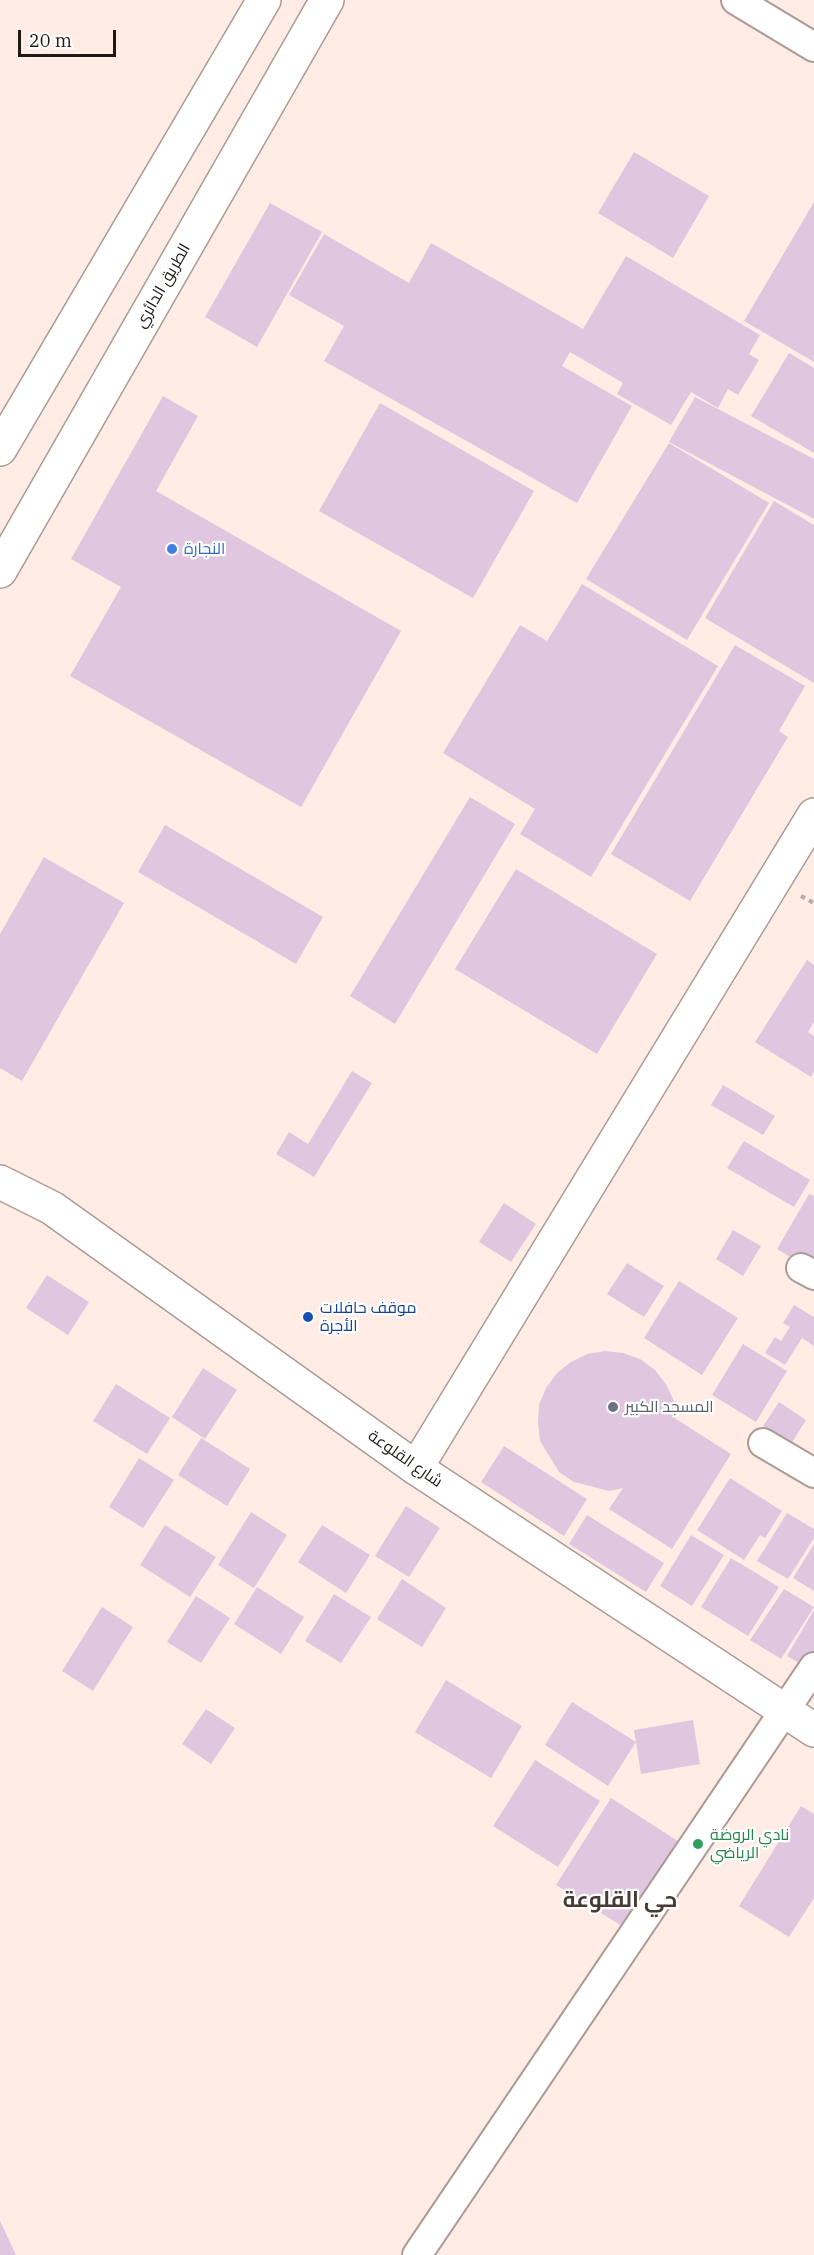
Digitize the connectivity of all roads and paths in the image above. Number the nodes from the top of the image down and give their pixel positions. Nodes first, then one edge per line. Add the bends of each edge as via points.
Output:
1 (264, 0) edge
2 (327, 0) edge
3 (736, 0) edge
4 (814, 47) edge
5 (0, 449) edge
6 (0, 571) edge
7 (814, 815) edge
8 (0, 1182) edge
9 (763, 1443) dead end
10 (416, 1468) junction
11 (814, 1473) edge
12 (814, 1667) edge
13 (785, 1710) junction
14 (814, 1730) edge
15 (417, 2255) edge

1 - 5 main road
2 - 6 main road, الطريق الدائري
3 - 4 street
7 - 10 main road
8 - 10 main road, شارع القلوعة via 52,1208
9 - 11 street
10 - 13 main road, شارع القلوعة
12 - 13 street
13 - 14 main road, شارع القلوعة
13 - 15 street

